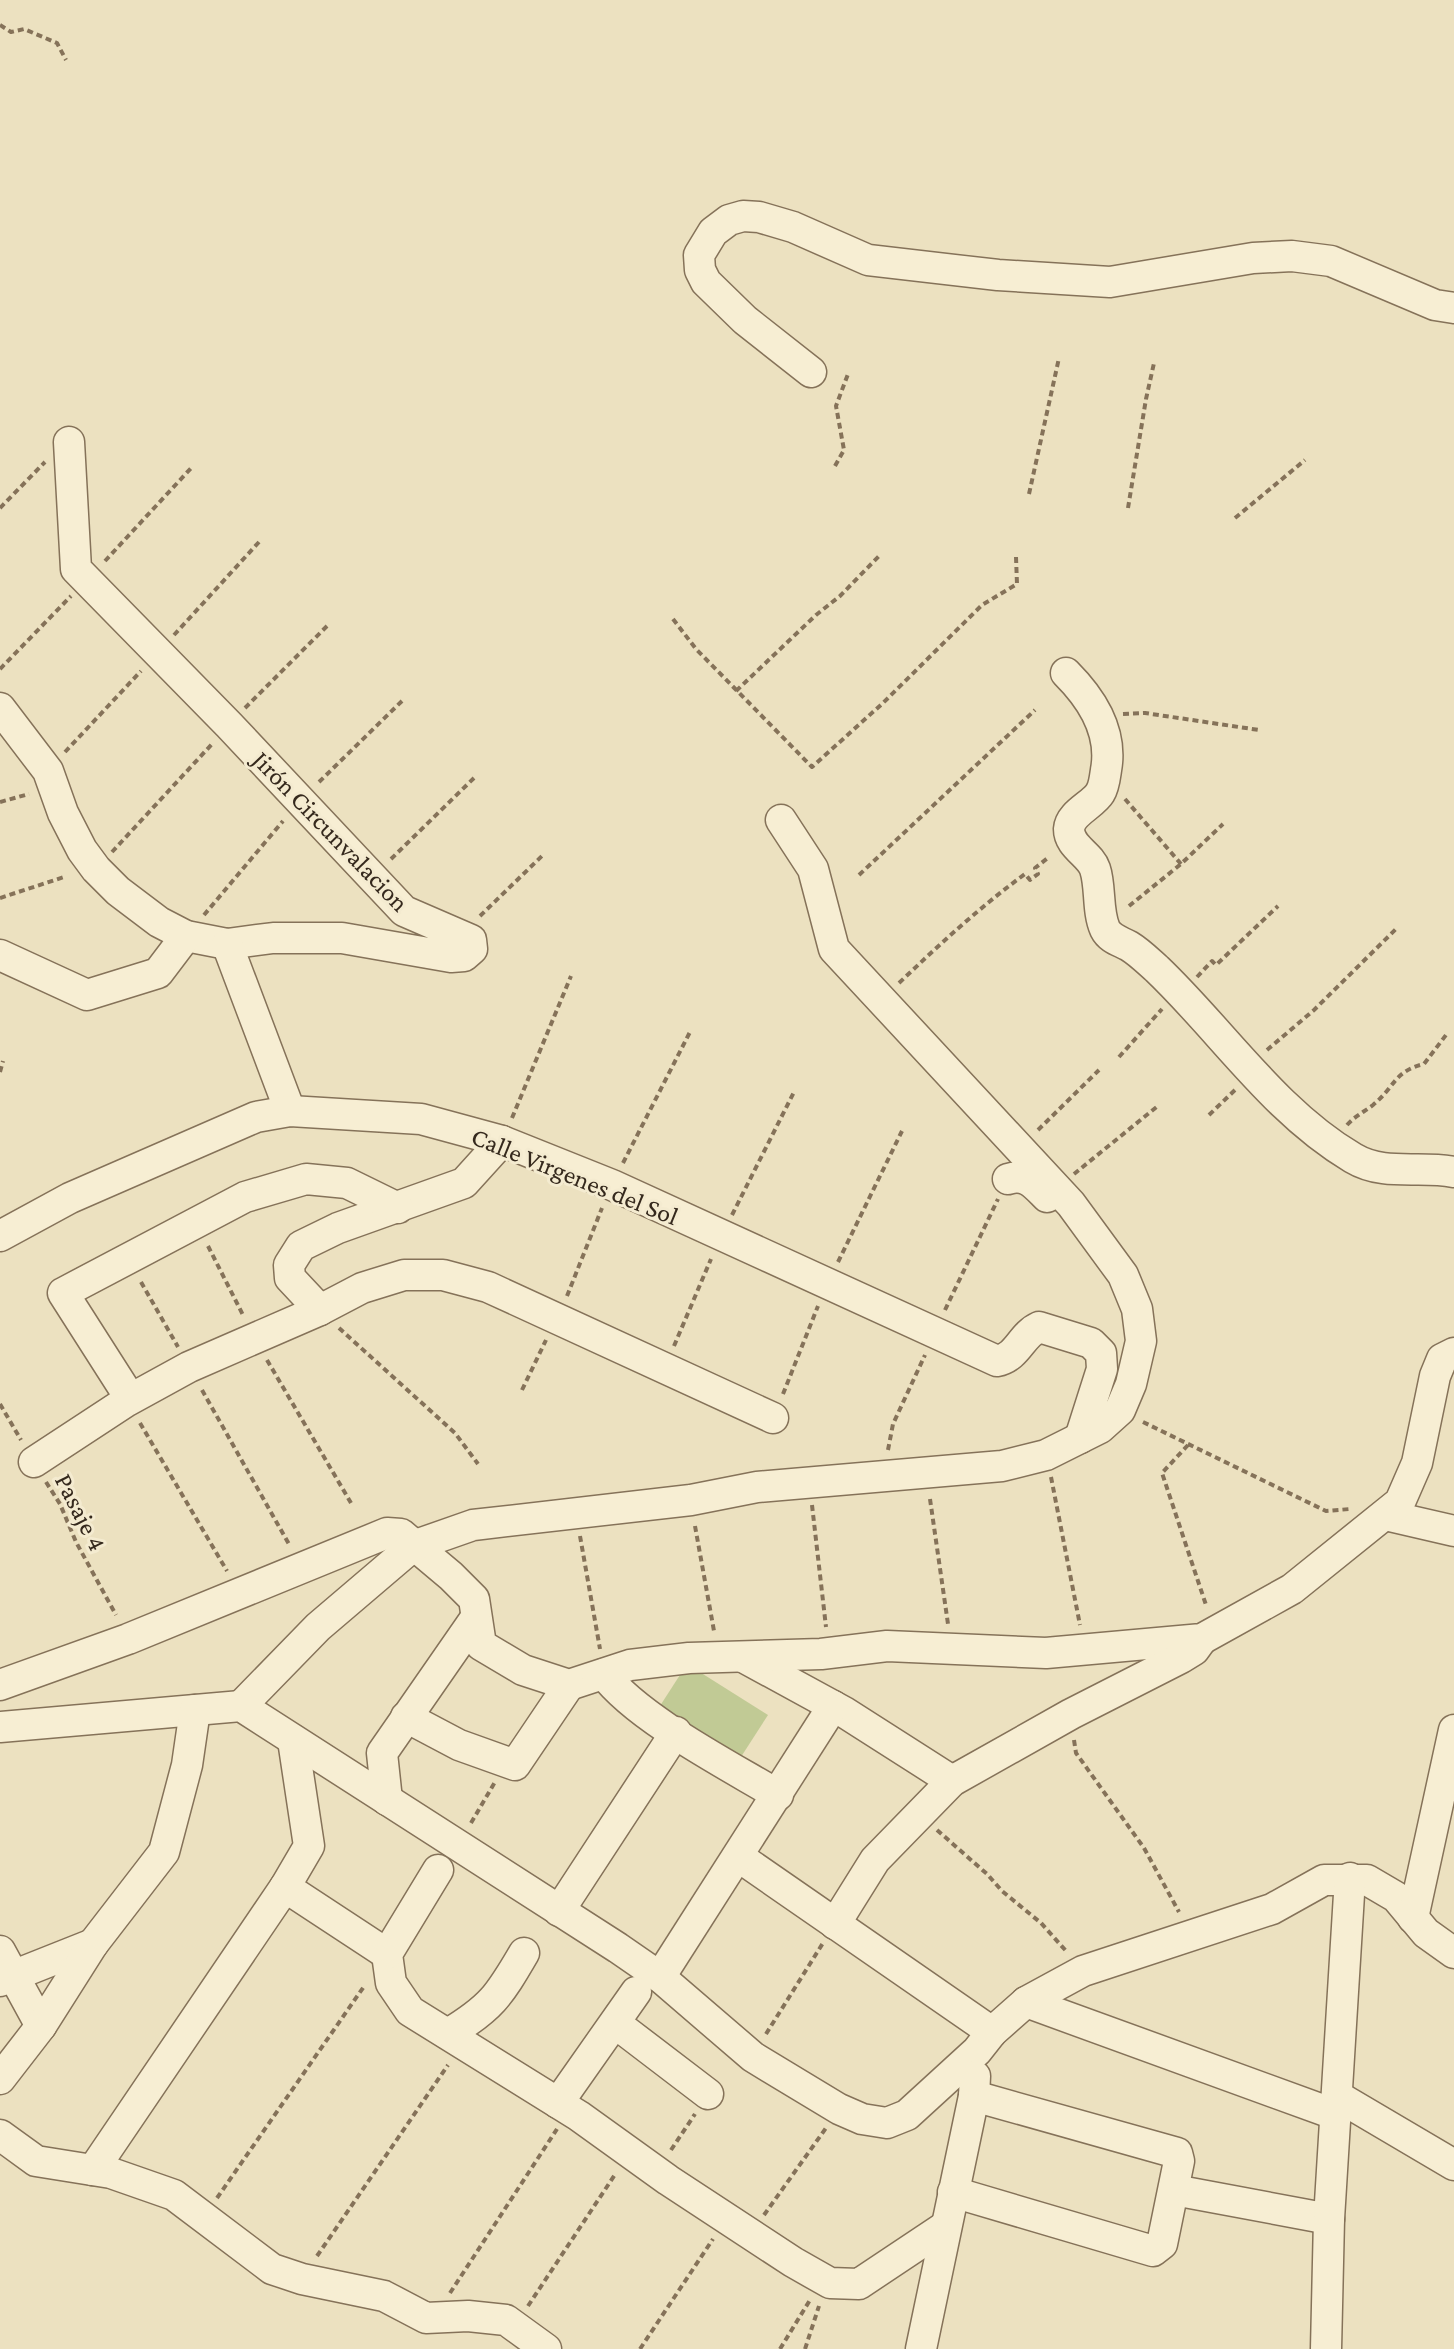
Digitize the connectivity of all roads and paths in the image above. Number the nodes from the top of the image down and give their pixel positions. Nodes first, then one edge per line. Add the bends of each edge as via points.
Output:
1 (0, 25) edge
2 (66, 60) dead end
3 (1454, 308) edge
4 (1059, 358) dead end
5 (1154, 363) dead end
6 (811, 372) dead end
7 (848, 374) dead end
8 (61, 448) joint
9 (1305, 460) dead end
10 (835, 466) dead end
11 (1029, 494) dead end
12 (0, 508) edge
13 (1128, 508) dead end
14 (1235, 518) dead end
15 (881, 554) dead end
16 (1016, 557) dead end
17 (673, 619) dead end
18 (1066, 673) dead end
19 (736, 691) junction
20 (0, 708) edge
21 (1035, 710) dead end
22 (1098, 715) junction
23 (1259, 730) dead end
24 (475, 777) dead end
25 (36, 792) dead end
26 (1121, 794) dead end
27 (0, 802) edge
28 (781, 820) dead end
29 (1223, 824) dead end
30 (544, 854) dead end
31 (1049, 857) dead end
32 (1181, 864) junction
33 (859, 875) dead end
34 (64, 877) dead end
35 (372, 877) junction
36 (0, 898) edge
37 (1129, 906) dead end
38 (1278, 906) dead end
39 (1396, 929) dead end
40 (461, 934) junction
41 (186, 936) junction
42 (227, 944) junction
43 (0, 955) edge
44 (571, 976) dead end
45 (1173, 1000) junction
46 (881, 1002) junction
47 (1446, 1035) dead end
48 (1119, 1057) dead end
49 (3, 1061) dead end
50 (1099, 1070) dead end
51 (1250, 1070) junction
52 (0, 1072) edge
53 (1159, 1105) dead end
54 (290, 1111) junction
55 (1209, 1115) dead end
56 (502, 1141) junction
57 (1331, 1142) junction
58 (1019, 1149) junction
59 (1454, 1172) edge
60 (1008, 1179) dead end
61 (1063, 1196) junction
62 (398, 1208) junction
63 (196, 1223) junction
64 (0, 1236) edge
65 (128, 1259) junction
66 (320, 1310) junction
67 (255, 1338) junction
68 (1454, 1353) edge
69 (189, 1367) junction
70 (125, 1394) junction
71 (0, 1404) edge
72 (1120, 1410) junction
73 (773, 1418) dead end
74 (1080, 1438) junction
75 (1188, 1444) junction
76 (1046, 1455) junction
77 (34, 1462) junction
78 (478, 1464) dead end
79 (925, 1473) junction
80 (809, 1483) junction
81 (691, 1500) junction
82 (351, 1503) dead end
83 (1351, 1508) dead end
84 (575, 1514) junction
85 (1385, 1515) junction
86 (1454, 1531) edge
87 (413, 1546) junction
88 (303, 1569) junction
89 (240, 1594) junction
90 (1206, 1605) dead end
91 (475, 1619) junction
92 (949, 1631) dead end
93 (128, 1639) junction
94 (1202, 1639) junction
95 (1083, 1640) dead end
96 (829, 1652) junction
97 (732, 1658) junction
98 (604, 1674) junction
99 (0, 1685) edge
100 (569, 1685) junction
101 (241, 1706) junction
102 (833, 1706) junction
103 (195, 1710) junction
104 (1071, 1714) junction
105 (406, 1717) junction
106 (0, 1727) edge
107 (1454, 1730) edge
108 (676, 1732) junction
109 (293, 1740) junction
110 (515, 1765) junction
111 (952, 1781) junction
112 (778, 1795) junction
113 (387, 1800) junction
114 (920, 1815) junction
115 (458, 1846) junction
116 (739, 1857) junction
117 (438, 1870) dead end
118 (1350, 1878) junction
119 (285, 1887) junction
120 (559, 1911) junction
121 (1413, 1918) junction
122 (835, 1924) junction
123 (1190, 1935) junction
124 (93, 1944) junction
125 (524, 1953) dead end
126 (1454, 1953) edge
127 (387, 1954) junction
128 (4, 1969) edge
129 (1083, 1971) junction
130 (648, 1984) junction
131 (1026, 2002) junction
132 (615, 2023) junction
133 (41, 2026) junction
134 (455, 2039) junction
135 (984, 2042) junction
136 (753, 2057) junction
137 (0, 2079) edge
138 (708, 2094) dead end
139 (974, 2096) junction
140 (1336, 2105) junction
141 (564, 2107) junction
142 (839, 2109) junction
143 (0, 2135) edge
144 (629, 2152) junction
145 (1454, 2165) edge
146 (93, 2170) junction
147 (1174, 2190) junction
148 (953, 2192) junction
149 (204, 2216) junction
150 (728, 2218) junction
151 (1329, 2219) junction
152 (946, 2226) junction
153 (756, 2237) junction
154 (302, 2279) junction
155 (824, 2280) junction
156 (525, 2311) dead end
157 (447, 2319) junction
158 (546, 2349) edge
159 (640, 2349) edge
160 (780, 2349) edge
161 (805, 2349) edge
162 (921, 2349) edge
163 (1326, 2349) edge

1 - 2 path via 57,43
3 - 6 street via 1331,261 1292,256 1110,282 998,275 868,260 759,217 729,220 713,232 699,255 706,282
4 - 11 path
5 - 13 path
7 - 10 path via 836,406 844,450
8 - 12 path
8 - 35 street, Jirón Circunvalacion via 76,569
9 - 14 path
15 - 19 path
16 - 19 path via 1017,584 982,605 812,767
17 - 19 path
18 - 22 street
20 - 41 street, Jirón Circunvalacion via 48,771 63,813 96,869 159,922
21 - 33 path
22 - 23 path via 1145,713
22 - 45 street via 1107,747 1101,793 1072,820 1069,830 1073,843 1095,867 1105,929 1141,955
24 - 35 path
25 - 27 path
26 - 32 path
28 - 46 street via 813,869 834,949
29 - 32 path
30 - 40 path
31 - 46 path via 1035,868 1038,874 1030,880 1025,874 947,937
32 - 37 path
34 - 36 path
35 - 40 street, Jirón Circunvalacion via 404,911
38 - 45 path
39 - 51 path
40 - 42 street, Jirón Circunvalacion via 471,940 472,949 451,957 342,938
41 - 42 street, Jirón Circunvalacion
41 - 43 street via 158,973 87,995
42 - 54 street
44 - 56 path
45 - 48 path
45 - 51 street
46 - 58 street
47 - 57 path via 1424,1064 1406,1068
49 - 52 path
50 - 58 path
51 - 55 path
51 - 57 street
53 - 61 path
54 - 56 street, Calle Virgenes del Sol via 421,1119
54 - 64 street, Calle Virgenes del Sol via 256,1117 70,1198
56 - 62 street via 464,1183
56 - 74 street, Calle Virgenes del Sol via 612,1185 997,1361 1012,1355 1029,1331 1039,1327 1091,1343 1101,1353 1102,1369
57 - 59 street via 1367,1164 1396,1171
58 - 61 street
60 - 61 street via 1017,1176 1032,1182 1053,1203
61 - 72 street via 1123,1275 1137,1309 1141,1341
62 - 63 street via 347,1183 306,1179 245,1197
62 - 66 street via 301,1246 289,1265 290,1278
63 - 65 street
63 - 67 path
65 - 69 path
65 - 70 street via 63,1293
66 - 67 street
66 - 73 street via 362,1288 404,1275 443,1275 488,1287
66 - 78 path via 455,1433
67 - 69 street
67 - 82 path
68 - 85 street via 1442,1359 1435,1376 1412,1476 1400,1502
69 - 70 street
69 - 88 path
70 - 77 street
70 - 89 path
71 - 77 path, Pasaje 4
72 - 74 street
72 - 75 path
74 - 76 street
75 - 83 path via 1326,1511
75 - 90 path via 1162,1473
76 - 79 street via 1002,1466
76 - 95 path
77 - 93 path, Pasaje 4
79 - 80 street
79 - 92 path
80 - 81 street
80 - 96 path
81 - 84 street
81 - 97 path
84 - 87 street via 473,1525
84 - 98 path
85 - 86 street
85 - 94 street via 1292,1589
87 - 88 street via 401,1534 387,1533
87 - 91 street via 474,1599
87 - 101 street via 318,1627
88 - 89 street
89 - 93 street
91 - 100 street via 481,1645 523,1670
91 - 105 street
93 - 99 street
94 - 96 street via 1046,1653 887,1646
94 - 104 street via 1181,1658
96 - 97 street
97 - 98 street via 630,1665
97 - 102 street
98 - 100 street
98 - 108 street via 618,1692
100 - 110 street
101 - 103 street
101 - 109 street
102 - 111 street
102 - 112 street
103 - 106 street
103 - 124 street via 164,1852
104 - 111 street
104 - 123 path via 1076,1753 1144,1848
105 - 110 street via 459,1745
105 - 113 street via 382,1753
107 - 121 street
108 - 112 street
108 - 120 street
109 - 113 street
109 - 119 street via 309,1846
110 - 115 path via 500,1773
111 - 114 street
112 - 116 street
113 - 115 street
114 - 122 street via 875,1860
114 - 129 path via 1041,1923
115 - 120 street
116 - 122 street
116 - 130 street
117 - 127 street
118 - 121 street via 1367,1880 1396,1897
118 - 123 street via 1324,1880 1272,1909
118 - 140 street
119 - 127 street
119 - 146 street
120 - 130 street
121 - 126 street
122 - 135 street
122 - 136 path
123 - 129 street
124 - 128 street
124 - 133 street
125 - 134 street via 499,1995
127 - 134 street via 391,1983 410,2011
127 - 149 path
128 - 133 street
129 - 131 street
130 - 132 street
130 - 136 street
131 - 135 street
131 - 140 street
132 - 138 street
132 - 141 street
133 - 137 street
134 - 141 street
134 - 154 path
135 - 139 street
135 - 142 street via 907,2115 887,2123
136 - 142 street
139 - 147 street via 1177,2153
139 - 148 street
140 - 145 street
140 - 151 street
141 - 144 street
141 - 157 path via 441,2307
142 - 153 path via 758,2224
143 - 146 street via 36,2161
144 - 150 street
144 - 156 path
146 - 149 street via 174,2195
147 - 148 street via 1162,2244 1153,2251
147 - 151 street
148 - 152 street
149 - 154 street via 272,2269
150 - 153 street
150 - 159 path
151 - 163 street
152 - 155 street via 859,2284
152 - 162 street
153 - 155 street
154 - 157 street via 384,2296 426,2318
155 - 160 path
155 - 161 path
157 - 158 street via 506,2320

